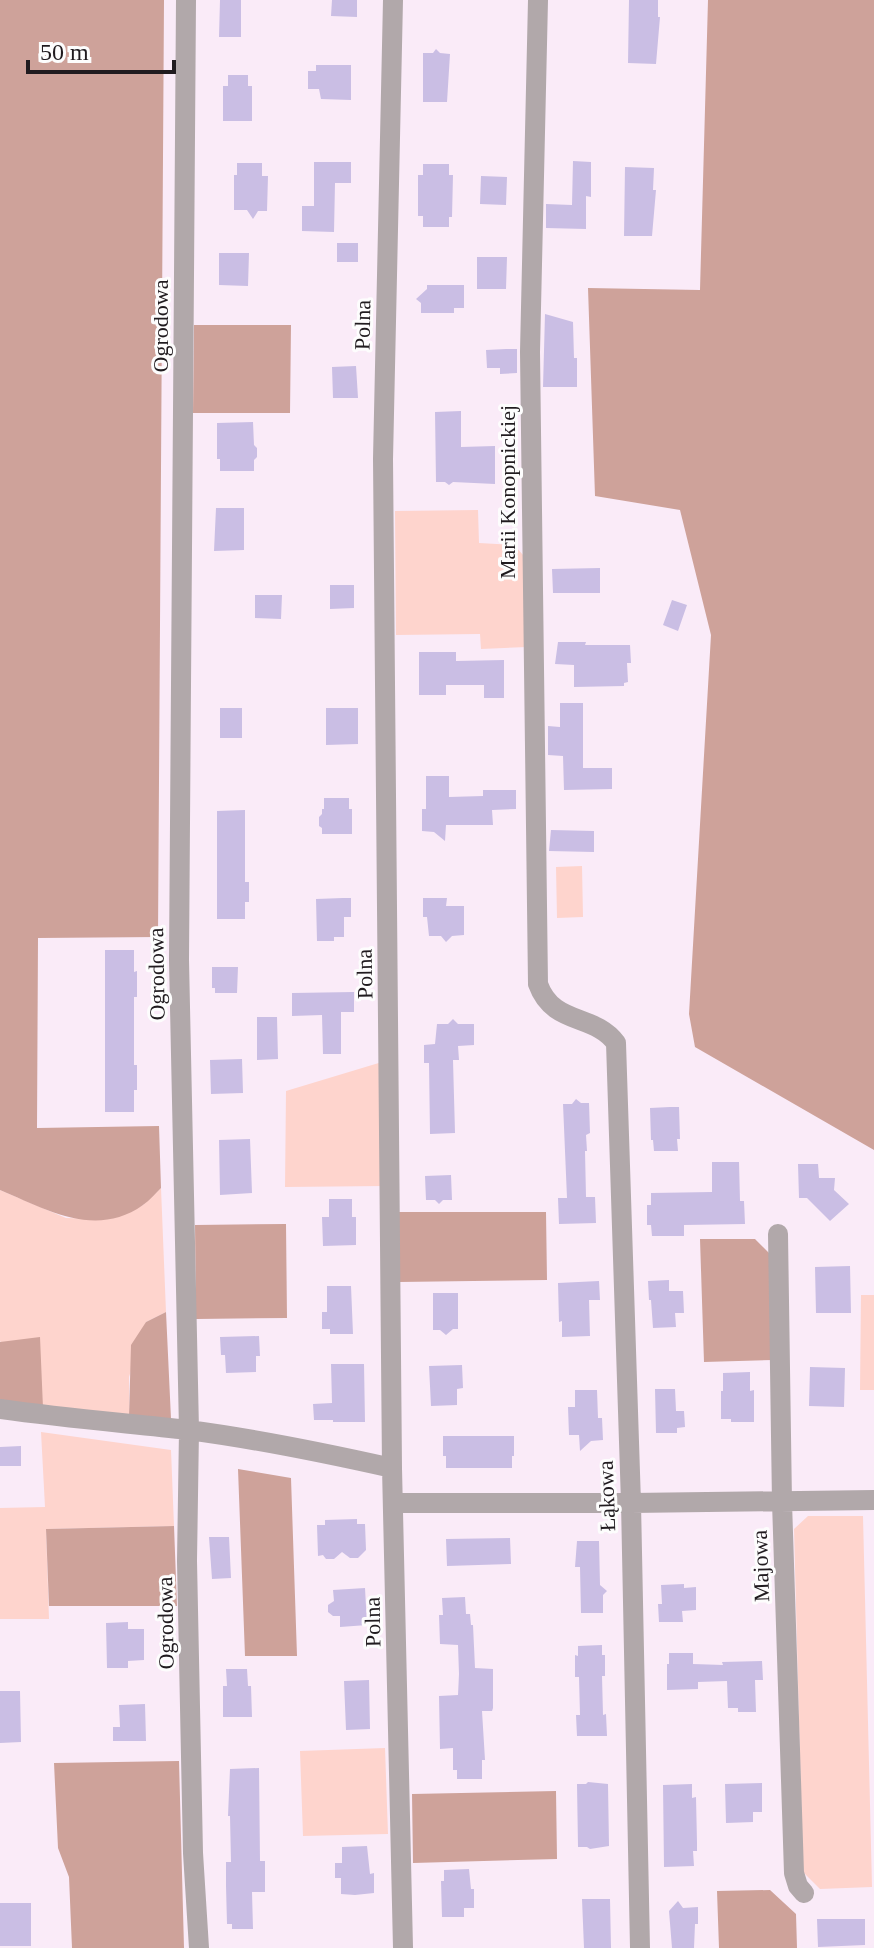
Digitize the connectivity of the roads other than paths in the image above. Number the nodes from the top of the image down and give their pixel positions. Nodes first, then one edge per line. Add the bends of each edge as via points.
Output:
1 (186, 0) edge
2 (393, 0) edge
3 (538, 0) edge
4 (616, 1043) joint
5 (778, 1234) dead end
6 (0, 1409) edge
7 (189, 1430) junction
8 (392, 1468) junction
9 (874, 1500) edge
10 (782, 1502) junction
11 (393, 1503) junction
12 (631, 1503) junction
13 (804, 1893) dead end
14 (199, 1948) edge
15 (403, 1948) edge
16 (640, 1948) edge

1 - 7 street, Ogrodowa via 179,960
2 - 8 street, Polna via 383,459
3 - 4 street, Marii Konopnickiej via 530,352 538,984 553,1008 598,1028
4 - 12 street, Łąkowa
5 - 10 street, Majowa
6 - 7 street
7 - 8 street via 292,1445
7 - 14 street, Ogrodowa via 187,1561
8 - 11 street, Polna
9 - 10 street
10 - 12 street
10 - 13 street, Majowa via 794,1873
11 - 12 street
11 - 15 street, Polna
12 - 16 street, Łąkowa

